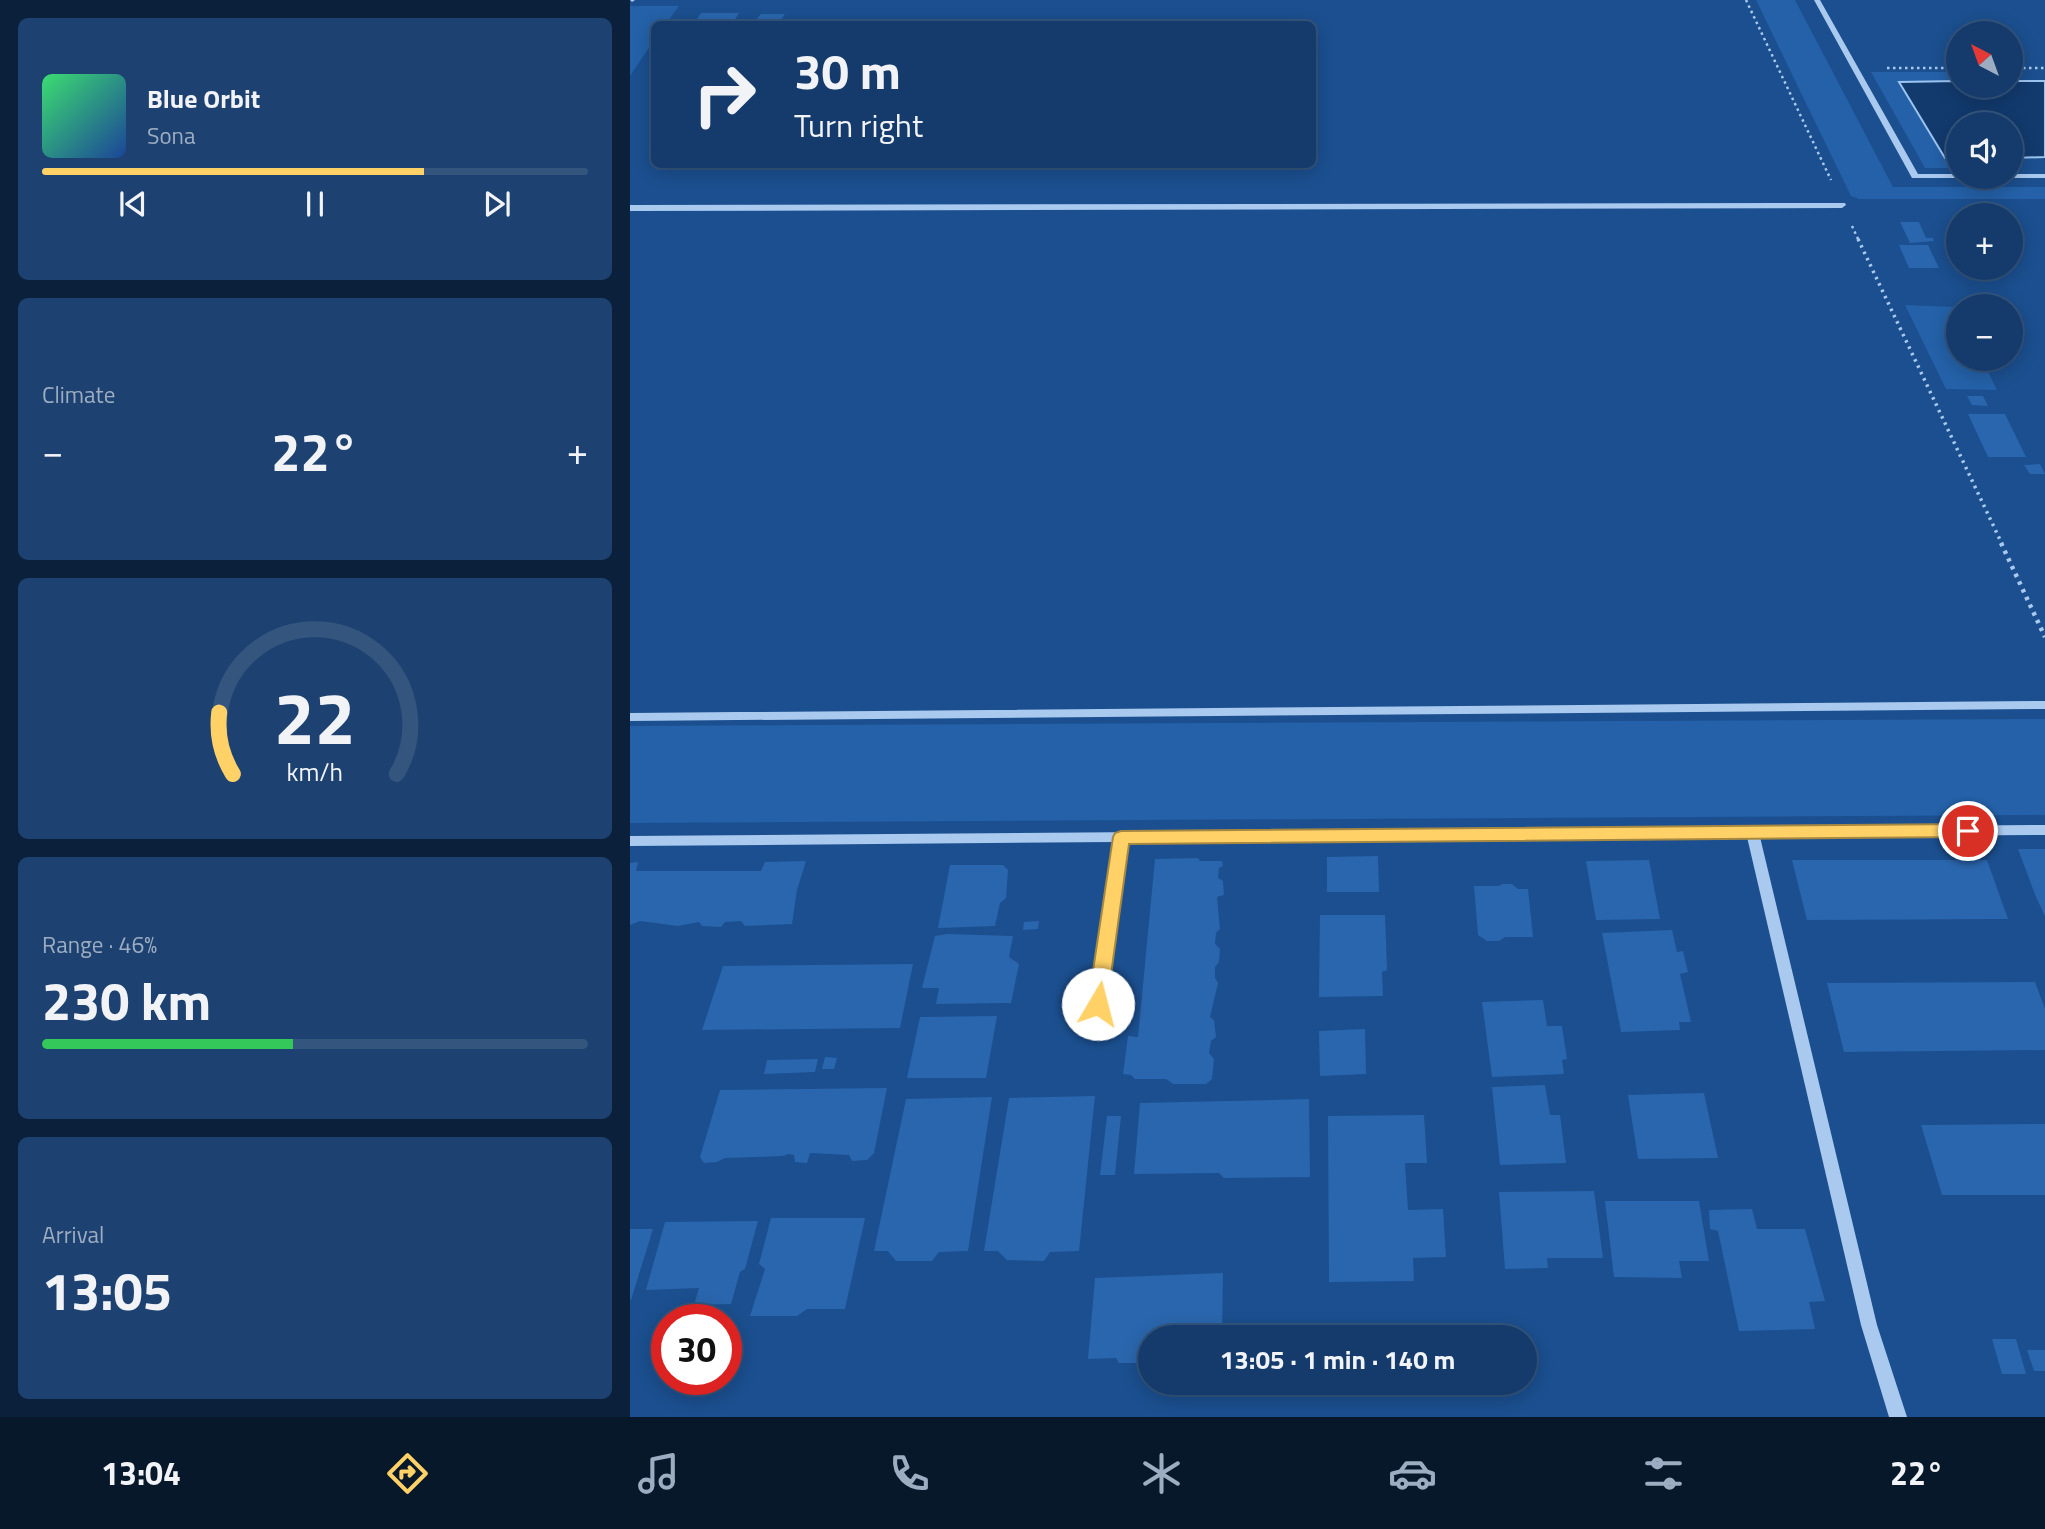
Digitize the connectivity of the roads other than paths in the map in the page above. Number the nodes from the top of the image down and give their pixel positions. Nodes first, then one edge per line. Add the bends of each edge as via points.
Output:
1 (1817, 0) edge
2 (1946, 176) edge
3 (2023, 176) edge
4 (2045, 176) edge
5 (1842, 205) road end
6 (630, 208) edge
7 (2045, 705) edge
8 (630, 717) edge
9 (2045, 830) edge
10 (1752, 832) junction
11 (1121, 837) junction
12 (630, 841) edge
13 (1098, 1004) dead end
14 (1898, 1417) edge

1 - 2 lane via 1915,176
3 - 4 street
5 - 6 street
7 - 8 street
9 - 10 street
10 - 11 street
10 - 14 street via 1869,1325
11 - 12 street
11 - 13 street

